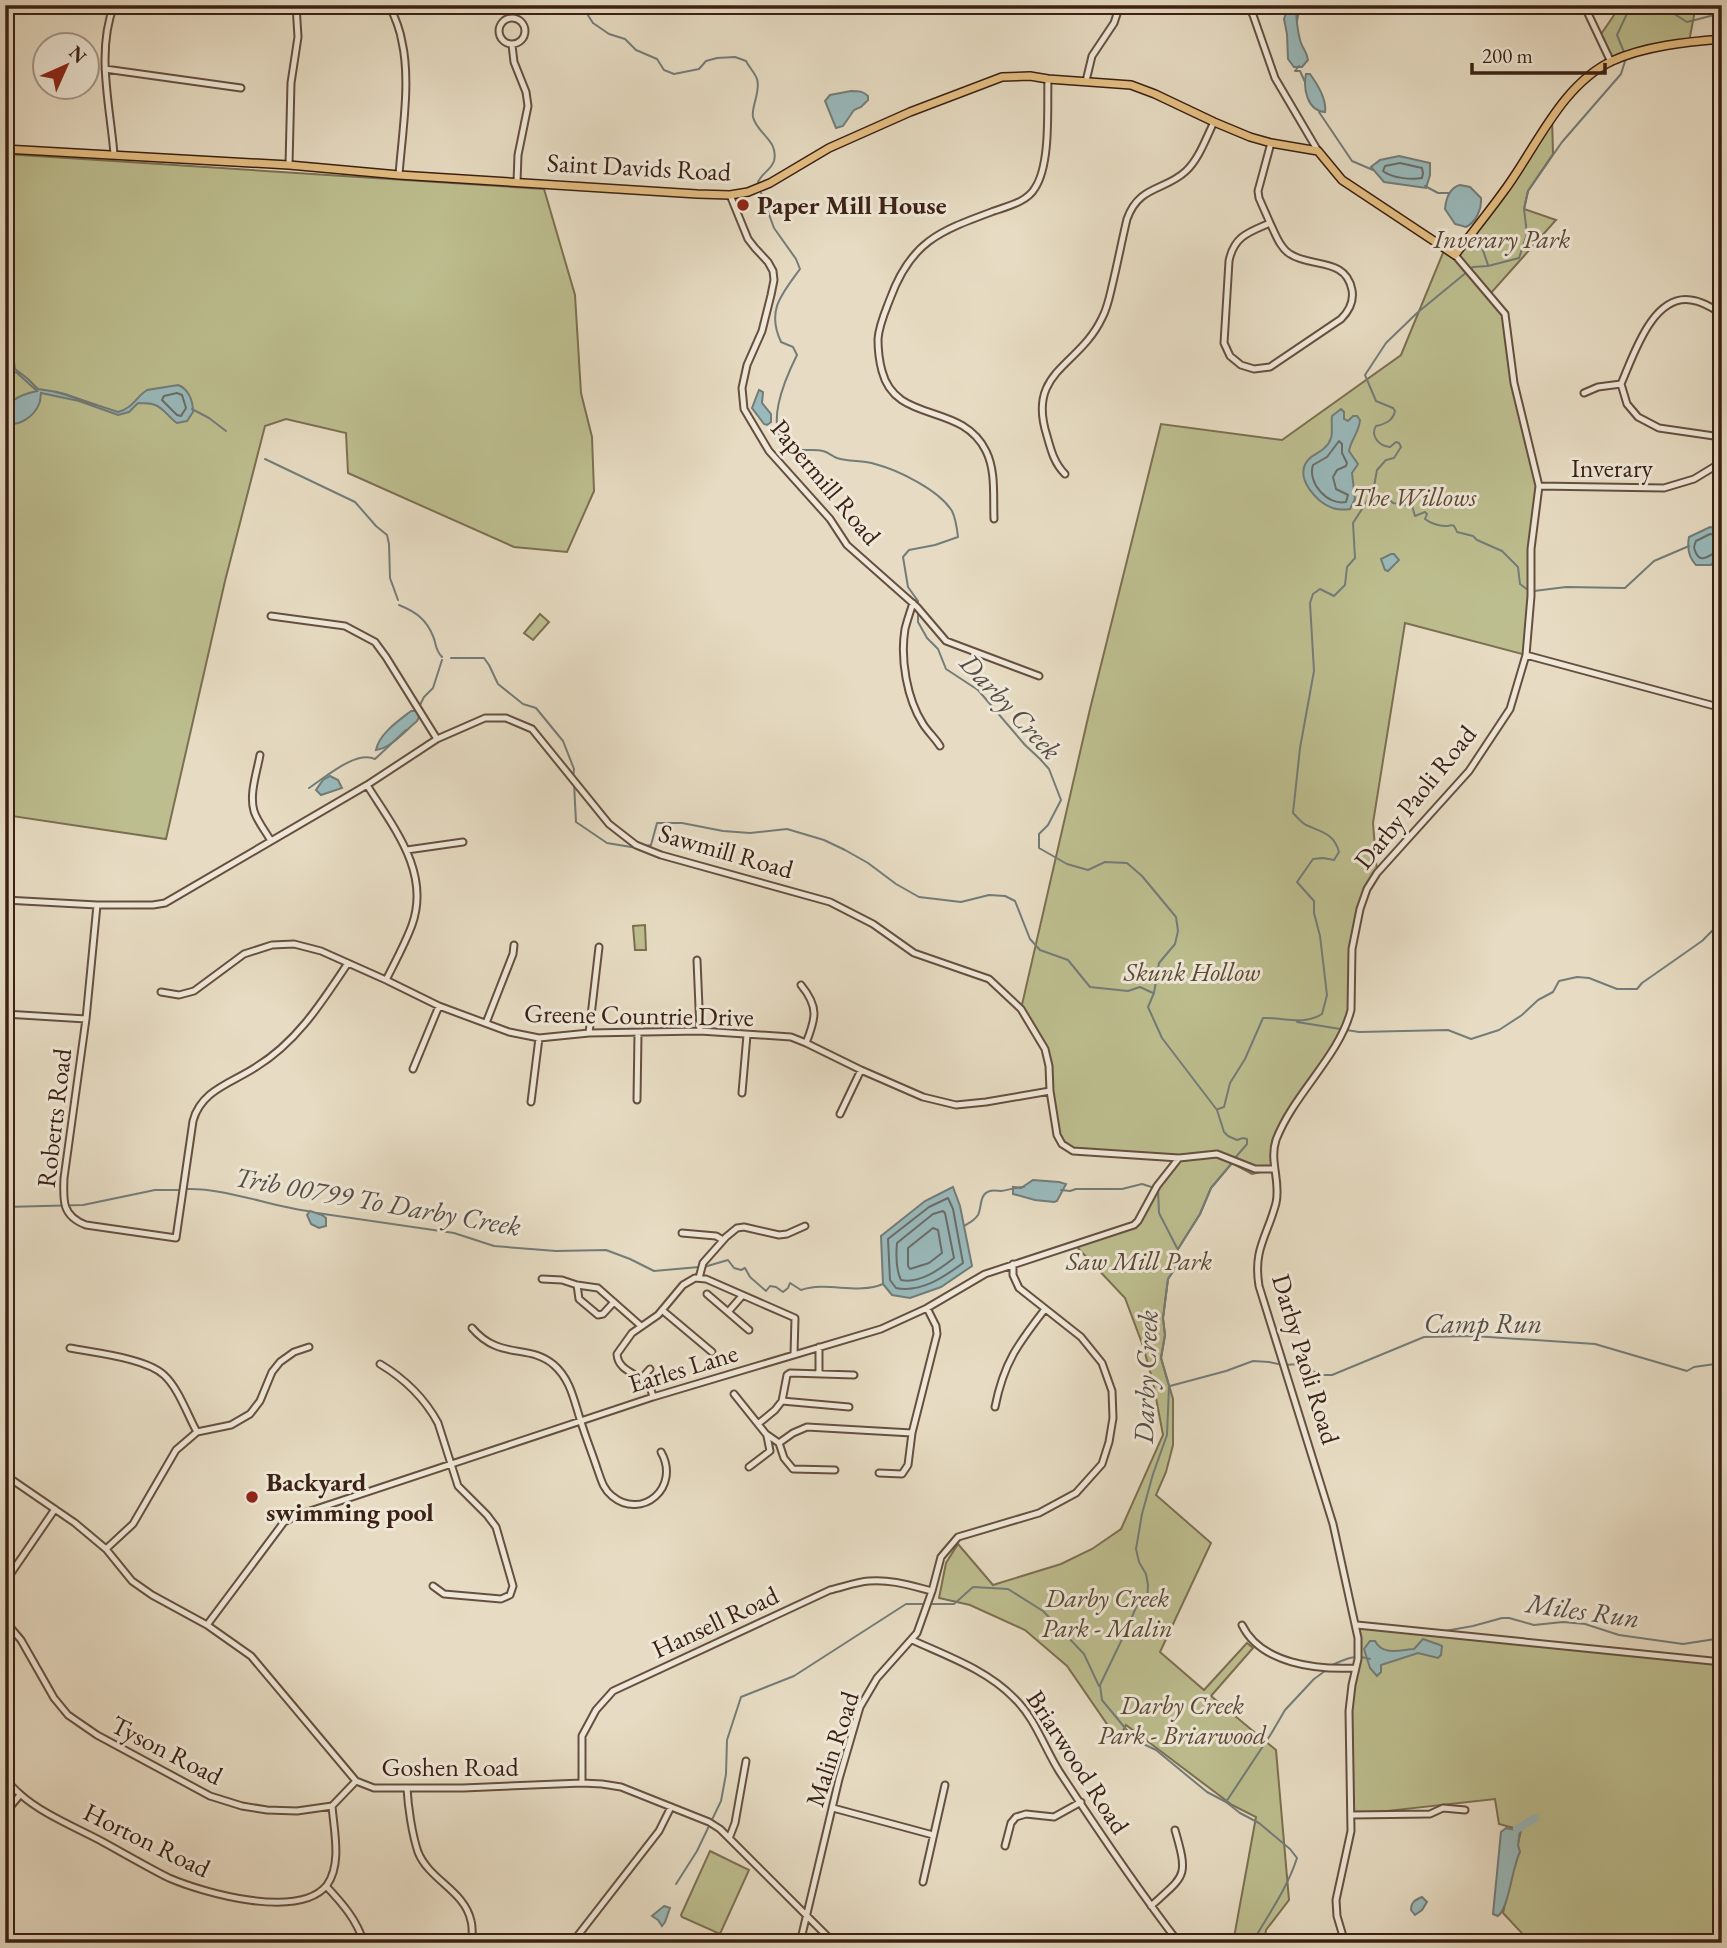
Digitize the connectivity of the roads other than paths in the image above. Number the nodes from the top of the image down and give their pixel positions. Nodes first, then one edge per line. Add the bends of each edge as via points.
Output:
1 (114, 5) edge
2 (296, 5) edge
3 (389, 5) edge
4 (1120, 5) edge
5 (1247, 5) edge
6 (1584, 5) edge
7 (1722, 39) edge
8 (512, 45) junction
9 (1611, 62) junction
10 (105, 69) junction
11 (1048, 79) junction
12 (1086, 81) junction
13 (241, 88) dead end
14 (1214, 122) junction
15 (1270, 143) junction
16 (5, 149) edge
17 (1318, 151) junction
18 (114, 154) junction
19 (289, 165) junction
20 (399, 175) junction
21 (517, 182) junction
22 (730, 195) junction
23 (1270, 223) junction
24 (1455, 255) junction
25 (1722, 314) edge
26 (1621, 384) junction
27 (1584, 393) dead end
28 (1722, 441) edge
29 (1722, 462) edge
30 (1065, 474) dead end
31 (1539, 486) junction
32 (994, 519) dead end
33 (915, 605) junction
34 (271, 616) dead end
35 (1526, 654) junction
36 (1039, 676) dead end
37 (1722, 708) edge
38 (437, 738) junction
39 (940, 746) dead end
40 (260, 755) dead end
41 (367, 785) junction
42 (271, 841) junction
43 (463, 842) dead end
44 (407, 850) junction
45 (5, 900) edge
46 (97, 905) junction
47 (514, 945) dead end
48 (599, 947) dead end
49 (697, 960) dead end
50 (348, 962) junction
51 (386, 980) junction
52 (801, 985) dead end
53 (161, 992) dead end
54 (439, 1006) junction
55 (5, 1014) edge
56 (86, 1019) junction
57 (486, 1023) junction
58 (699, 1031) junction
59 (589, 1033) junction
60 (638, 1034) junction
61 (747, 1034) junction
62 (538, 1038) junction
63 (806, 1043) junction
64 (413, 1069) dead end
65 (861, 1070) junction
66 (1050, 1091) junction
67 (742, 1093) dead end
68 (637, 1100) dead end
69 (531, 1102) dead end
70 (840, 1114) dead end
71 (1179, 1158) junction
72 (1274, 1169) junction
73 (806, 1226) dead end
74 (682, 1233) dead end
75 (723, 1240) junction
76 (1013, 1264) junction
77 (699, 1278) junction
78 (542, 1279) dead end
79 (577, 1285) junction
80 (707, 1294) dead end
81 (742, 1296) junction
82 (614, 1302) junction
83 (927, 1308) junction
84 (1045, 1309) junction
85 (662, 1311) junction
86 (728, 1312) junction
87 (641, 1326) junction
88 (472, 1328) dead end
89 (749, 1330) dead end
90 (309, 1347) dead end
91 (70, 1348) dead end
92 (819, 1348) junction
93 (712, 1352) dead end
94 (794, 1354) junction
95 (380, 1364) dead end
96 (650, 1370) dead end
97 (818, 1373) junction
98 (854, 1375) dead end
99 (641, 1379) junction
100 (734, 1394) dead end
101 (653, 1397) junction
102 (782, 1401) junction
103 (849, 1407) dead end
104 (995, 1407) dead end
105 (581, 1421) junction
106 (758, 1424) junction
107 (197, 1432) junction
108 (912, 1433) junction
109 (766, 1434) junction
110 (779, 1443) junction
111 (661, 1452) dead end
112 (451, 1465) junction
113 (749, 1467) dead end
114 (835, 1470) dead end
115 (879, 1473) dead end
116 (5, 1475) edge
117 (55, 1509) junction
118 (106, 1549) junction
119 (5, 1582) edge
120 (433, 1586) dead end
121 (932, 1591) junction
122 (5, 1622) edge
123 (1242, 1625) dead end
124 (1357, 1625) junction
125 (207, 1626) junction
126 (912, 1640) junction
127 (1722, 1662) edge
128 (1356, 1668) junction
129 (746, 1761) dead end
130 (5, 1779) edge
131 (356, 1781) junction
132 (582, 1783) junction
133 (945, 1785) dead end
134 (407, 1788) junction
135 (20, 1795) junction
136 (1081, 1802) junction
137 (332, 1806) junction
138 (671, 1807) junction
139 (833, 1808) junction
140 (1465, 1810) dead end
141 (5, 1813) edge
142 (1351, 1815) junction
143 (1175, 1830) dead end
144 (933, 1835) junction
145 (730, 1836) junction
146 (1005, 1846) dead end
147 (923, 1882) dead end
148 (326, 1886) junction
149 (1151, 1906) junction
150 (806, 1916) junction
151 (364, 1943) edge
152 (472, 1943) edge
153 (572, 1943) edge
154 (800, 1943) edge
155 (834, 1943) edge
156 (1178, 1943) edge
157 (1345, 1943) edge

1 - 10 street
2 - 19 street
3 - 20 street via 403,44 405,69
4 - 12 street via 1116,20 1090,61
5 - 17 street via 1278,85
6 - 9 street
7 - 9 main road via 1635,53
8 - 8 street via 522,40 525,30 521,21 510,18 500,25 499,34
8 - 21 street via 528,106
9 - 24 main road via 1582,81 1552,116 1505,190
10 - 13 street
10 - 18 street
11 - 12 main road, Saint Davids Road
11 - 22 main road, Saint Davids Road via 1002,77 829,148 770,183
11 - 32 street via 1044,163 1034,191 1019,202 954,226 915,252 901,272 879,332 883,374 894,395 910,406 958,423 984,447 993,477
12 - 14 main road, Saint Davids Road via 1131,85
14 - 15 main road, Saint Davids Road
14 - 30 street via 1189,169 1145,194 1133,207 1102,318 1044,391 1042,421 1055,463
15 - 17 main road, Saint Davids Road
15 - 23 street via 1258,187
16 - 18 main road, Saint Davids Road
17 - 24 main road, Darby Paoli Road via 1349,185
18 - 19 main road, Saint Davids Road
19 - 20 main road, Saint Davids Road
20 - 21 main road, Saint Davids Road
21 - 22 main road, Saint Davids Road
22 - 33 street, Papermill Road via 748,239 768,262 774,280 762,331 747,365 744,409 769,451 831,519 847,545
23 - 23 street via 1289,253 1342,271 1351,284 1352,299 1341,319 1270,367 1254,369 1235,361 1224,344 1229,261 1238,240
24 - 31 street, Darby Paoli Road via 1505,314 1514,383
25 - 26 street via 1691,300 1663,307 1639,342
26 - 27 street
26 - 28 street, Inverary via 1627,404 1659,428
29 - 31 street, Inverary via 1694,479 1664,488
31 - 35 street, Darby Paoli Road
33 - 36 street, Papermill Road via 946,641
33 - 39 street via 905,630 903,657 913,702
34 - 38 street via 345,626 375,642
35 - 37 street
35 - 72 street, Darby Paoli Road via 1510,709 1482,753 1367,889 1352,949 1349,1018 1277,1137
38 - 41 street, Sawmill Road
38 - 66 street, Sawmill Road via 485,718 506,718 525,725 609,824 636,845 830,902 873,924 914,953 989,979 1021,1009 1045,1049
40 - 42 street via 253,804
41 - 42 street, Sawmill Road
41 - 44 street
42 - 46 street, Sawmill Road via 165,903
43 - 44 street
44 - 51 street via 416,881 416,906 412,926
45 - 46 street, Sawmill Road
46 - 56 street, Roberts Road
47 - 57 street
48 - 59 street
49 - 58 street
50 - 51 street, Greene Countrie Drive
50 - 53 street, Greene Countrie Drive via 303,946 272,944 235,959 194,992
50 - 56 street, Roberts Road via 297,1034 261,1064 215,1090 198,1108 176,1238 86,1225 69,1215 63,1201
51 - 54 street, Greene Countrie Drive
52 - 63 street via 815,1011
54 - 57 street, Greene Countrie Drive
54 - 64 street
55 - 56 street
57 - 62 street, Greene Countrie Drive
58 - 60 street, Greene Countrie Drive
58 - 61 street, Greene Countrie Drive
59 - 60 street, Greene Countrie Drive
59 - 62 street, Greene Countrie Drive
60 - 68 street
61 - 63 street, Greene Countrie Drive via 791,1037
61 - 67 street
62 - 69 street
63 - 65 street, Greene Countrie Drive
65 - 66 street, Greene Countrie Drive via 923,1097 956,1105
65 - 70 street
66 - 71 street, Sawmill Road via 1057,1135 1073,1151
71 - 72 street, Sawmill Road via 1217,1154 1248,1167
71 - 76 street, Earles Lane via 1134,1225
72 - 124 street, Darby Paoli Road via 1277,1198 1258,1256 1257,1276 1330,1514
73 - 75 street via 779,1235 741,1227
74 - 75 street
75 - 77 street via 703,1263
76 - 83 street, Earles Lane via 985,1274
76 - 84 street, Malin Road via 1016,1284
77 - 81 street
77 - 85 street via 683,1285
78 - 79 street
79 - 82 street via 598,1288
79 - 82 street via 579,1299 598,1315
80 - 86 street
81 - 86 street
81 - 94 street via 796,1318
82 - 87 street
83 - 92 street, Earles Lane via 881,1329
83 - 108 street via 937,1334
84 - 104 street via 1007,1363
84 - 121 street, Malin Road via 1081,1337 1102,1363 1112,1391 1113,1419 1102,1464 1076,1493 1040,1513 958,1537 941,1557
85 - 87 street
85 - 93 street
86 - 89 street
87 - 99 street via 616,1356
88 - 105 street via 494,1346 544,1358 555,1366 572,1390
90 - 107 street via 280,1362 250,1414 231,1425
91 - 107 street via 153,1367 174,1388
92 - 94 street, Earles Lane
92 - 97 street
94 - 101 street, Earles Lane
95 - 112 street via 408,1383 428,1406
96 - 99 street
97 - 98 street
97 - 102 street via 787,1375
99 - 101 street
100 - 106 street
101 - 105 street, Earles Lane
102 - 103 street
102 - 106 street
105 - 111 street via 604,1488 627,1504 649,1501 659,1494 668,1472
105 - 112 street, Earles Lane
106 - 109 street
107 - 118 street via 176,1450 133,1524
108 - 110 street via 807,1427
108 - 115 street via 904,1473
109 - 110 street
109 - 113 street via 770,1451
110 - 114 street via 793,1469
112 - 120 street via 458,1486 496,1527 513,1586 510,1595 501,1599 444,1594
112 - 125 street, Earles Lane via 284,1522
116 - 117 street, Goshen Road
117 - 118 street, Goshen Road
117 - 119 street
118 - 125 street, Goshen Road via 132,1581
121 - 126 street, Malin Road
121 - 132 street, Hansell Road via 874,1580 830,1590 613,1691 582,1736
122 - 137 street, Tyson Road via 21,1640 54,1698 68,1715 97,1735 210,1796 242,1806 297,1811
123 - 128 street via 1282,1660
124 - 127 street
124 - 128 street, Darby Paoli Road
125 - 131 street, Goshen Road via 251,1656
126 - 136 street, Briarwood Road via 974,1669 1014,1697
126 - 139 street, Malin Road via 877,1678 860,1707
128 - 142 street, Darby Paoli Road via 1349,1711
129 - 145 street
130 - 135 street, Horton Road
131 - 134 street, Goshen Road via 374,1788
131 - 137 street
132 - 134 street, Goshen Road
132 - 138 street, Goshen Road via 621,1787
133 - 144 street
134 - 152 street via 419,1853 460,1899 471,1919
135 - 141 street
135 - 148 street, Horton Road via 170,1878 217,1894 288,1903 310,1898
136 - 146 street via 1052,1818 1020,1815 1011,1823
136 - 149 street, Briarwood Road
137 - 148 street via 336,1855
138 - 145 street, Goshen Road via 710,1822
138 - 153 street via 659,1831
139 - 144 street
139 - 150 street, Malin Road
140 - 142 street
142 - 157 street, Darby Paoli Road via 1350,1841 1336,1900
143 - 149 street via 1182,1873
144 - 147 street
145 - 150 street, Goshen Road
148 - 151 street via 344,1906
149 - 156 street, Briarwood Road
150 - 154 street, Malin Road
150 - 155 street, Goshen Road

